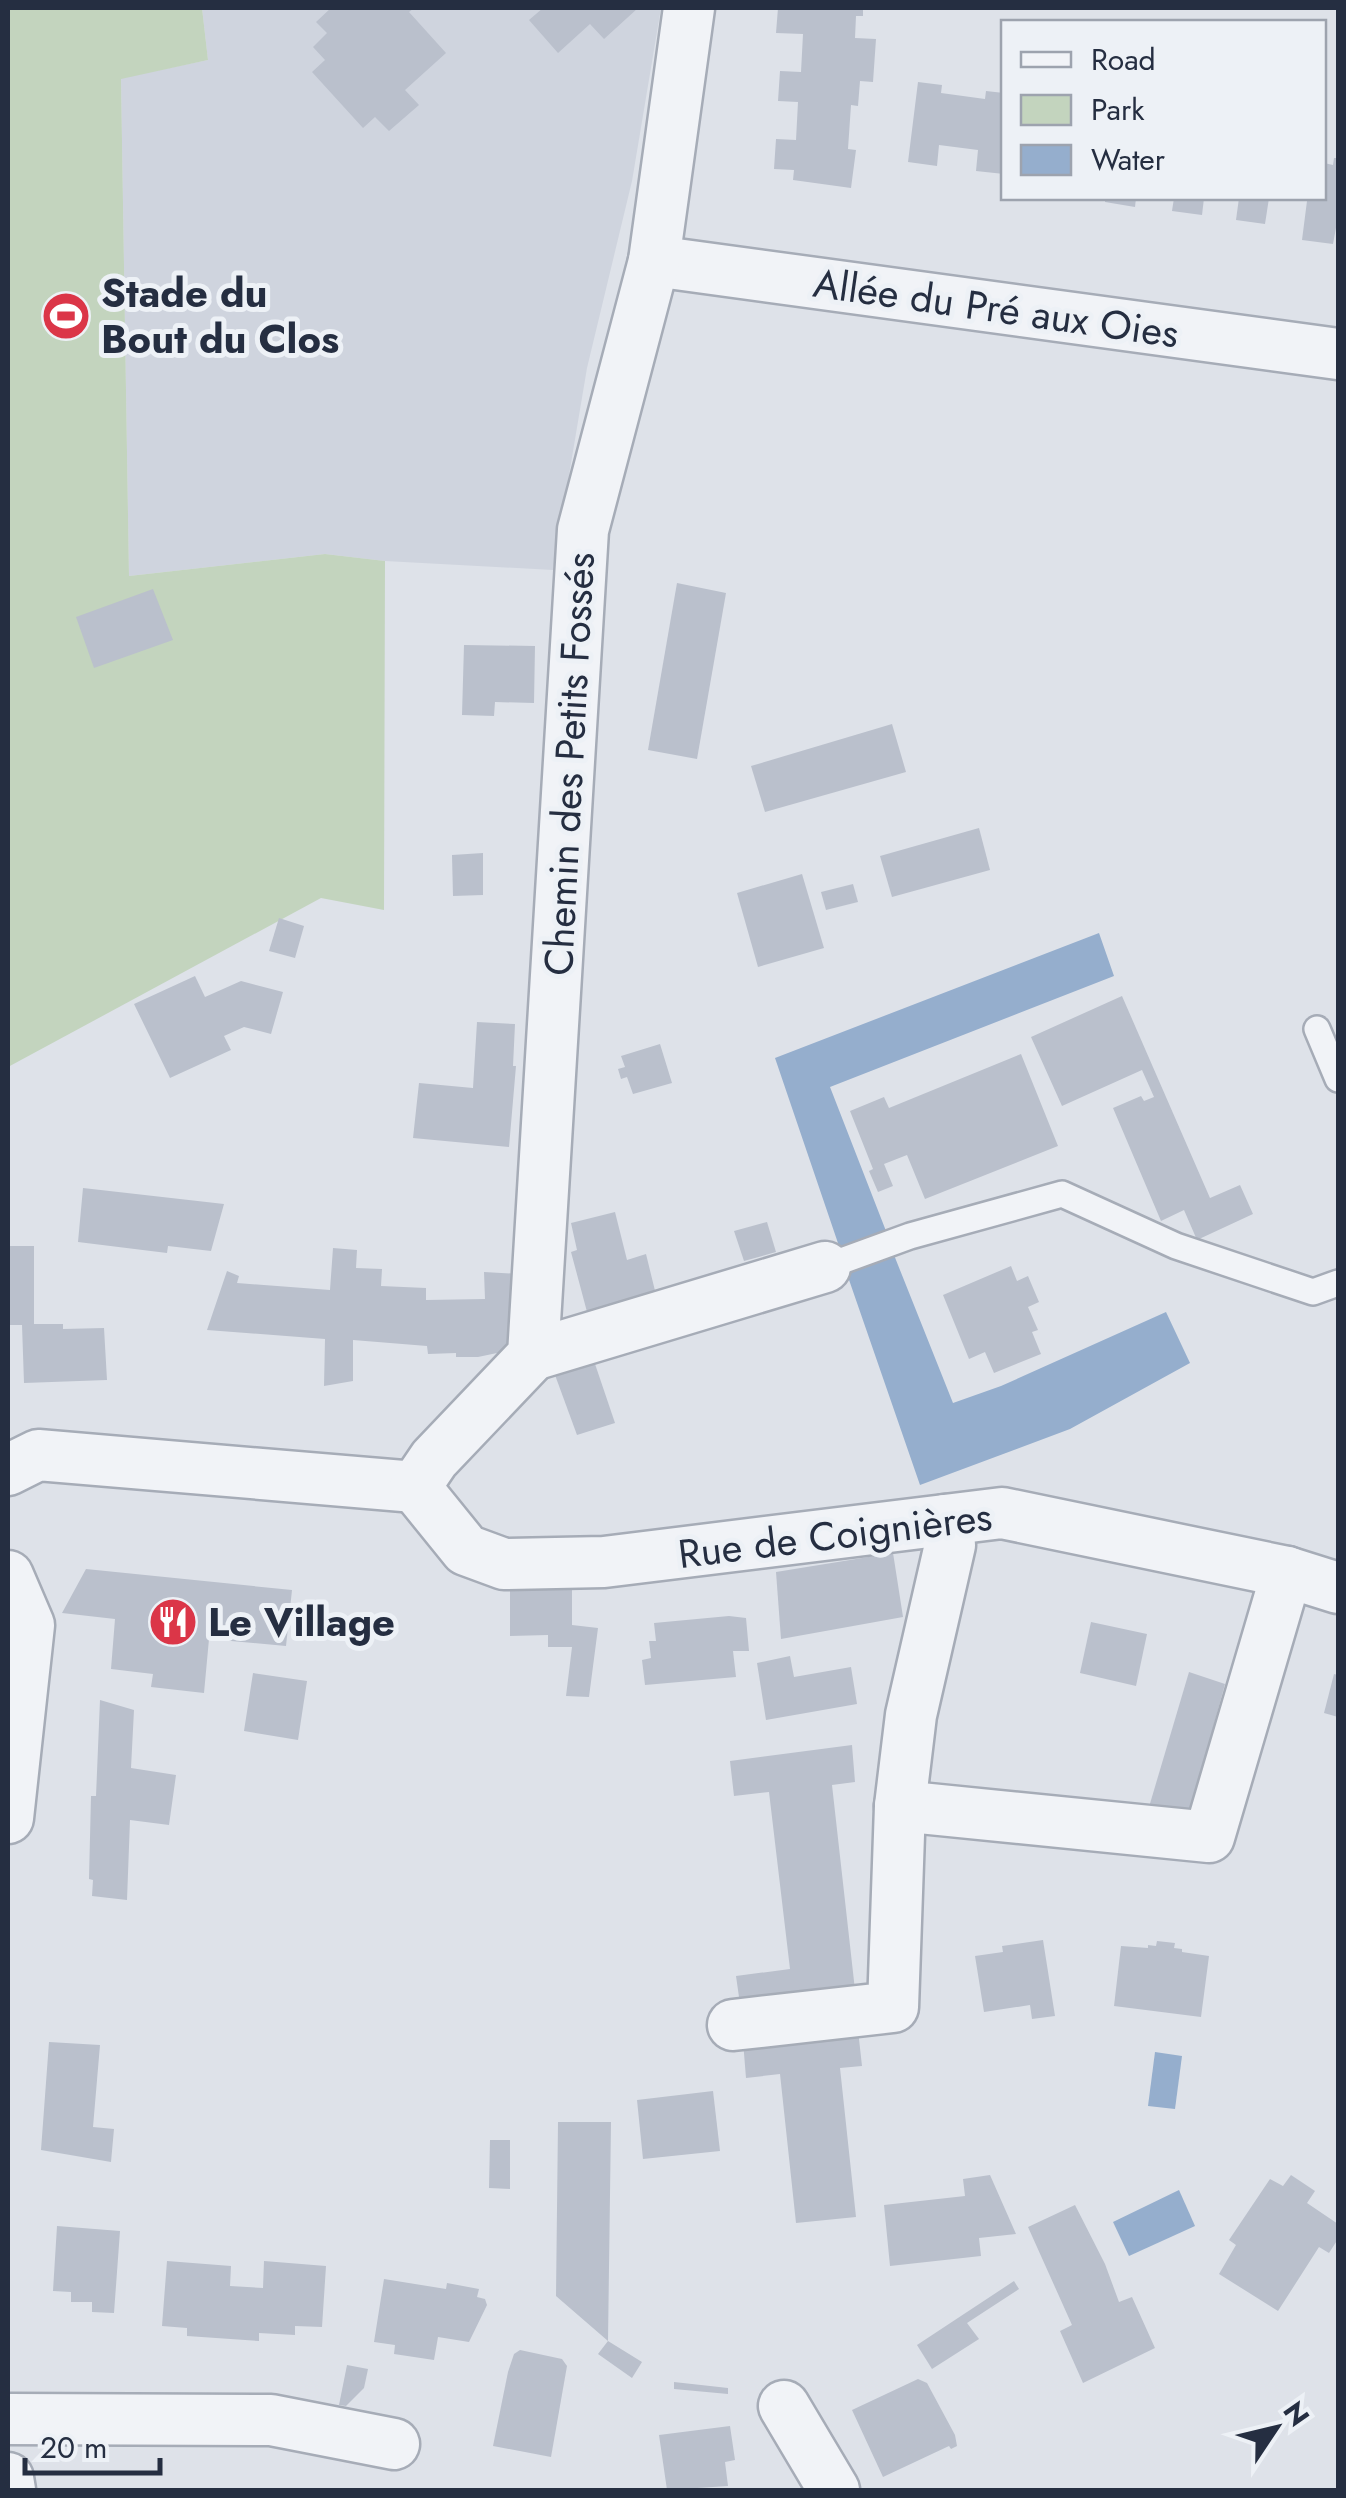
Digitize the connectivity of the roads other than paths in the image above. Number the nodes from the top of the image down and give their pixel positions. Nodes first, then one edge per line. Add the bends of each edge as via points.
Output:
1 (689, 8) edge
2 (654, 261) junction
3 (1338, 354) edge
4 (1318, 1030) dead end
5 (1338, 1078) edge
6 (825, 1267) joint
7 (1338, 1284) edge
8 (533, 1355) junction
9 (8, 1470) edge
10 (416, 1487) junction
11 (945, 1520) junction
12 (1287, 1572) junction
13 (8, 1576) edge
14 (1338, 1588) edge
15 (900, 1806) junction
16 (8, 1818) edge
17 (733, 2025) dead end
18 (784, 2406) dead end
19 (8, 2418) edge
20 (394, 2444) dead end
21 (8, 2478) edge
22 (10, 2490) edge
23 (834, 2490) edge

1 - 2 street, Chemin des Petits Fossés
2 - 3 street, Allée du Pré aux Oies
2 - 8 street, Chemin des Petits Fossés via 583,530
4 - 5 lane
6 - 7 lane via 1062,1194 1176,1246 1313,1292
6 - 8 street
8 - 10 street via 434,1459
9 - 10 street via 38,1455
10 - 11 street, Rue de Coignières via 466,1550 504,1564 604,1562
11 - 12 street, Rue de Coignières via 1002,1512
11 - 15 street via 950,1545 911,1714
12 - 14 street, Rue de Coignières
12 - 15 street via 1209,1837
13 - 16 street via 28,1624
15 - 17 street via 894,2007
18 - 23 street
19 - 20 street via 272,2420
21 - 22 street

